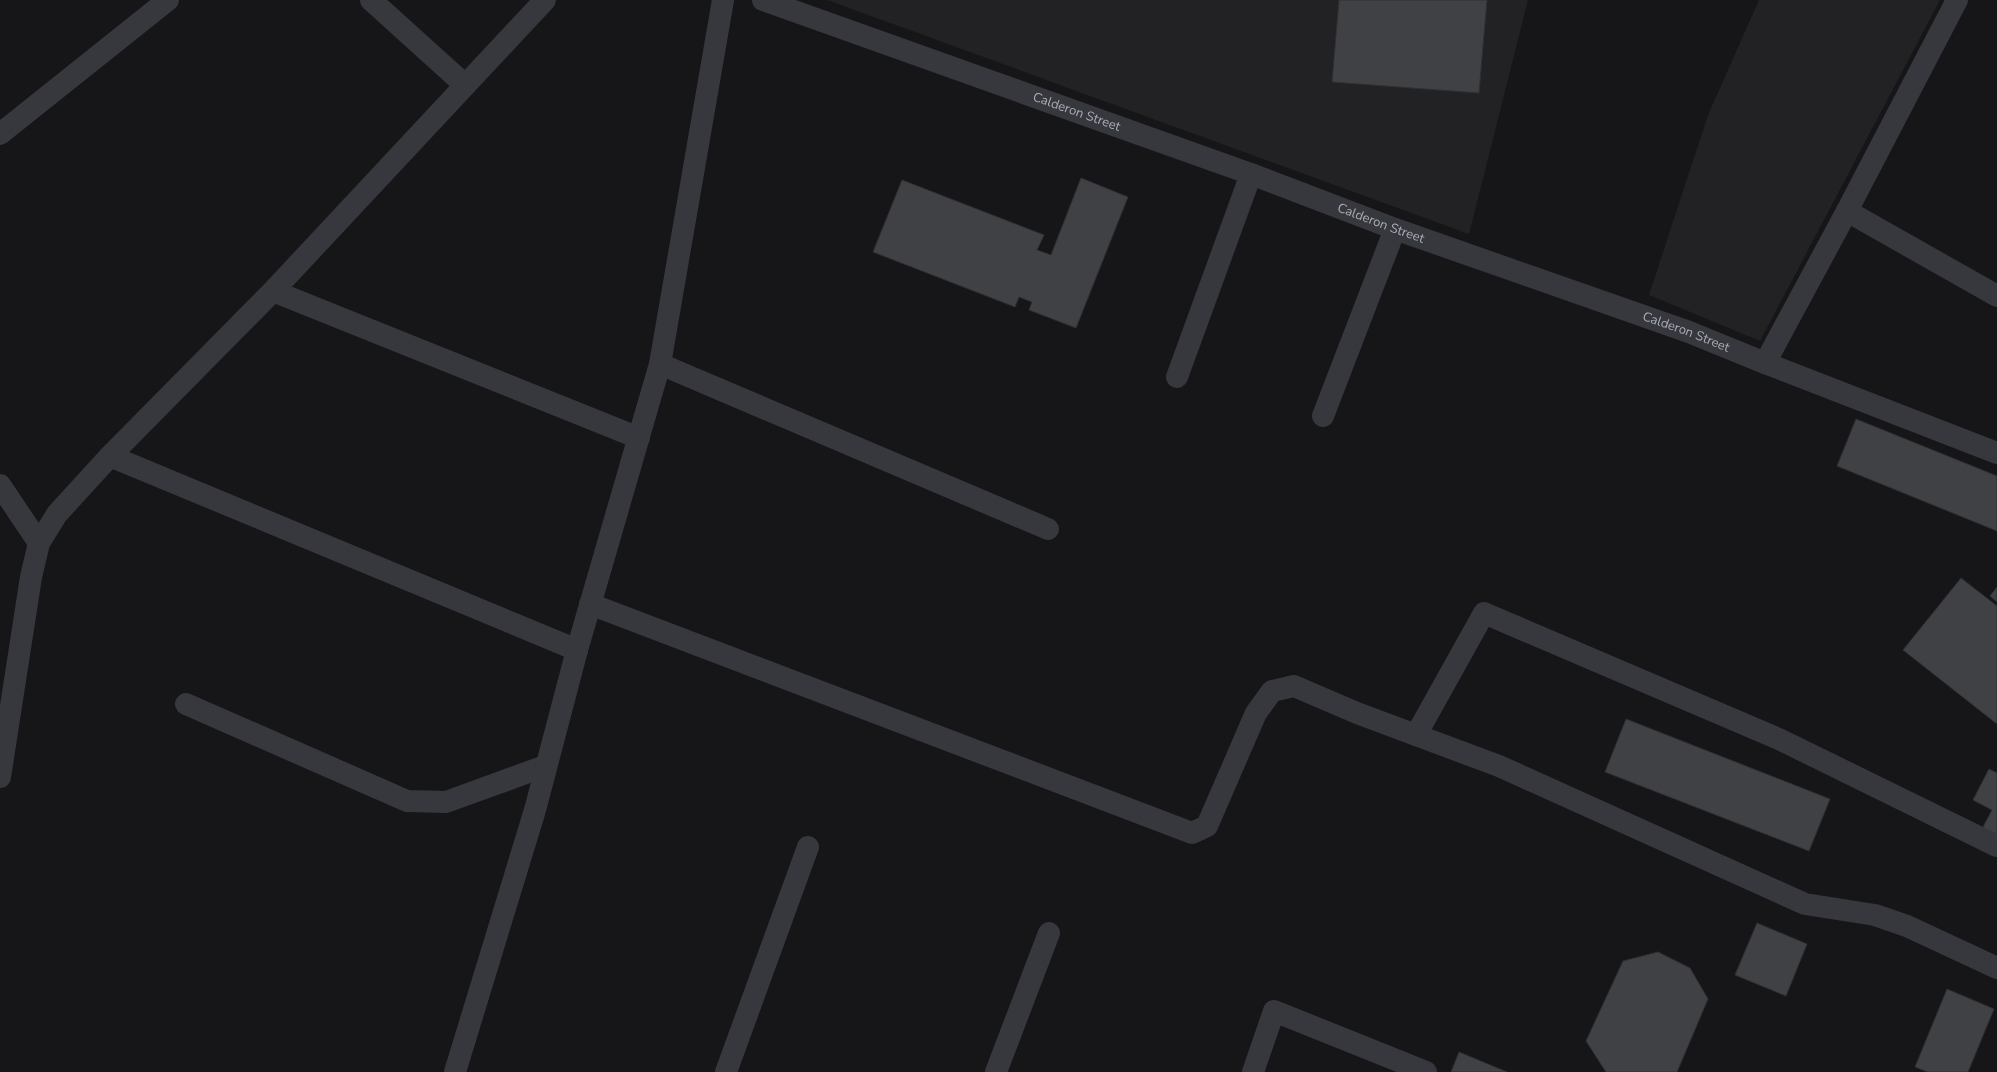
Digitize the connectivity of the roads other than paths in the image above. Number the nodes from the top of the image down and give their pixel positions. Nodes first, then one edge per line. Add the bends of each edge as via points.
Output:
1 (168, 0) edge
2 (371, 0) edge
3 (545, 0) edge
4 (723, 0) edge
5 (763, 0) edge
6 (1957, 0) edge
7 (465, 85) junction
8 (0, 134) edge
9 (1251, 174) junction
10 (1847, 211) junction
11 (1395, 229) junction
12 (273, 291) junction
13 (1997, 296) edge
14 (1764, 363) junction
15 (660, 364) junction
16 (1177, 377) dead end
17 (1323, 416) dead end
18 (639, 438) junction
19 (1997, 453) edge
20 (110, 456) junction
21 (0, 485) edge
22 (1048, 529) dead end
23 (39, 543) junction
24 (590, 604) junction
25 (577, 650) junction
26 (186, 704) dead end
27 (1416, 735) junction
28 (545, 766) junction
29 (0, 777) edge
30 (1997, 846) edge
31 (808, 847) dead end
32 (1049, 933) dead end
33 (1997, 968) edge
34 (455, 1072) edge
35 (726, 1072) edge
36 (996, 1072) edge
37 (1253, 1072) edge
38 (1426, 1072) edge

1 - 8 street
2 - 7 street
3 - 7 street
4 - 15 street
5 - 9 street, Calderon Street
6 - 10 street
7 - 12 street
9 - 11 street, Calderon Street
9 - 16 street
10 - 13 street
10 - 14 street
11 - 14 street, Calderon Street via 1689,332
11 - 17 street
12 - 18 street
12 - 20 street
14 - 19 street, Calderon Street
15 - 18 street
15 - 22 street
18 - 24 street
20 - 23 street via 57,514
20 - 25 street
21 - 23 street
23 - 29 street via 31,577
24 - 25 street
24 - 27 street via 1192,834 1207,826 1256,713 1272,691 1294,686
25 - 28 street
26 - 28 street via 407,801 446,802
27 - 30 street via 1484,613 1781,740
27 - 33 street via 1499,766 1805,904 1875,915 1907,926
28 - 34 street via 535,810
31 - 35 street
32 - 36 street
37 - 38 street via 1274,1011

